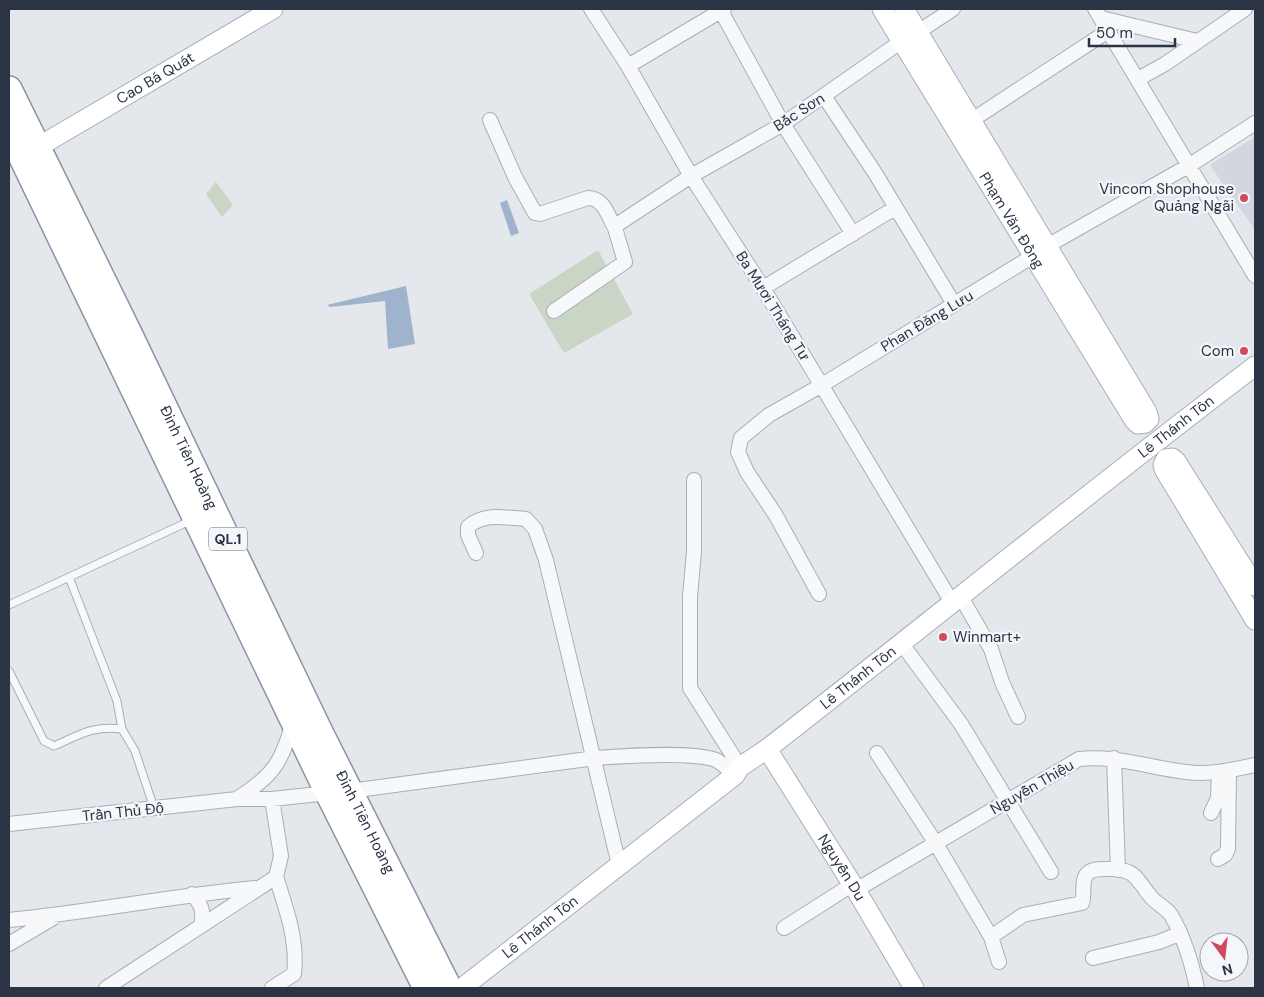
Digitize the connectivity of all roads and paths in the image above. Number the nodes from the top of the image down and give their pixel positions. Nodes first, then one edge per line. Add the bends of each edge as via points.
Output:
1 (273, 9) edge
2 (591, 9) edge
3 (882, 9) edge
4 (904, 9) edge
5 (953, 9) edge
6 (1246, 9) edge
7 (723, 10) edge
8 (1098, 14) edge
9 (1108, 30) junction
10 (910, 37) junction
11 (1197, 41) junction
12 (628, 66) junction
13 (1138, 79) junction
14 (9, 89) edge
15 (824, 96) junction
16 (490, 120) dead end
17 (1255, 123) edge
18 (783, 124) junction
19 (964, 126) junction
20 (9, 131) edge
21 (38, 147) junction
22 (1190, 165) junction
23 (691, 176) junction
24 (895, 208) junction
25 (615, 228) junction
26 (853, 234) junction
27 (1040, 251) junction
28 (1255, 276) edge
29 (763, 288) junction
30 (954, 304) junction
31 (554, 310) dead end
32 (1255, 366) edge
33 (822, 385) junction
34 (1156, 442) junction
35 (1166, 459) junction
36 (694, 480) dead end
37 (197, 508) junction
38 (476, 553) dead end
39 (69, 577) junction
40 (1255, 586) edge
41 (819, 594) dead end
42 (957, 600) junction
43 (9, 605) edge
44 (1255, 620) edge
45 (902, 644) junction
46 (9, 670) edge
47 (1018, 717) dead end
48 (293, 720) junction
49 (122, 729) junction
50 (767, 749) junction
51 (877, 753) dead end
52 (595, 758) junction
53 (1114, 758) junction
54 (1255, 765) edge
55 (737, 771) junction
56 (1224, 772) junction
57 (339, 792) junction
58 (237, 799) junction
59 (272, 800) junction
60 (1007, 801) junction
61 (154, 808) junction
62 (1211, 813) dead end
63 (9, 824) edge
64 (935, 842) junction
65 (1218, 859) dead end
66 (619, 865) junction
67 (1118, 870) junction
68 (1051, 872) dead end
69 (276, 877) junction
70 (855, 887) junction
71 (258, 888) junction
72 (192, 894) junction
73 (58, 915) junction
74 (9, 920) edge
75 (201, 926) junction
76 (784, 928) dead end
77 (1179, 934) junction
78 (991, 937) junction
79 (9, 944) edge
80 (1092, 958) dead end
81 (999, 962) dead end
82 (111, 987) edge
83 (272, 988) edge
84 (426, 988) edge
85 (448, 988) edge
86 (462, 988) edge
87 (914, 988) edge
88 (1197, 988) edge

1 - 21 street, Cao Bá Quát
2 - 12 street, Ba Mươi Tháng Tư
3 - 10 street, Phạm Văn Đồng
4 - 10 street, Phạm Văn Đồng
5 - 10 street, Bắc Sơn
6 - 11 street
7 - 12 street
7 - 18 street
8 - 9 street
8 - 11 street
9 - 13 street
9 - 19 street
10 - 15 street, Bắc Sơn
10 - 19 street, Phạm Văn Đồng
11 - 13 street
12 - 23 street, Ba Mươi Tháng Tư
13 - 22 street
14 - 21 highway, Đinh Tiên Hoàng / QL.1
15 - 18 street, Bắc Sơn
15 - 24 street
16 - 25 street via 535,213 595,198 602,203
17 - 22 street, Phan Đăng Lưu
18 - 23 street, Bắc Sơn
18 - 26 street
19 - 27 street, Phạm Văn Đồng
20 - 37 highway, Đinh Tiên Hoàng / QL.1
21 - 37 highway, Đinh Tiên Hoàng / QL.1
22 - 27 street, Phan Đăng Lưu
22 - 28 street
23 - 25 street, Bắc Sơn
23 - 29 street, Ba Mươi Tháng Tư
24 - 26 street
24 - 30 street
25 - 31 street via 625,262
26 - 29 street
27 - 30 street, Phan Đăng Lưu
27 - 34 street, Phạm Văn Đồng via 1134,420 1138,424 1145,423
29 - 33 street, Ba Mươi Tháng Tư
30 - 33 street, Phan Đăng Lưu
32 - 34 street, Lê Thánh Tôn
33 - 41 street, Phan Đăng Lưu via 752,426 743,434 738,447 747,472 775,514
33 - 42 street, Ba Mươi Tháng Tư
34 - 35 street, Phạm Văn Đồng
34 - 42 street, Lê Thánh Tôn
35 - 40 street, Phạm Văn Đồng via 1176,461
35 - 44 street, Phạm Văn Đồng via 1164,469
36 - 55 street via 690,688
37 - 39 lane
37 - 48 highway, Đinh Tiên Hoàng / QL.1
37 - 57 highway, Đinh Tiên Hoàng / QL.1
38 - 52 street via 468,527 479,519 492,516 526,519 536,530
39 - 43 lane
39 - 49 lane via 117,702
42 - 45 street, Lê Thánh Tôn
42 - 47 street, Ba Mươi Tháng Tư via 991,649
45 - 50 street, Lê Thánh Tôn
45 - 60 street via 961,724
46 - 49 lane via 44,741 54,746 104,726
48 - 57 highway, Đinh Tiên Hoàng / QL.1
48 - 58 street via 280,762 259,784
49 - 61 lane via 136,751
50 - 55 street, Lê Thánh Tôn
50 - 70 street, Nguyễn Du
51 - 64 street
52 - 55 street, Trần Thủ Độ via 698,758 717,760
52 - 57 street, Trần Thủ Độ
52 - 66 street
53 - 56 street, Nguyễn Thiệu via 1186,772
53 - 60 street, Nguyễn Thiệu via 1079,759
53 - 67 street
54 - 56 street, Nguyễn Thiệu
55 - 66 street, Lê Thánh Tôn
56 - 62 street
56 - 65 street via 1228,844 1225,856
57 - 59 street, Trần Thủ Độ
57 - 84 highway, Đinh Tiên Hoàng / QL.1
57 - 85 highway, Đinh Tiên Hoàng / QL.1
58 - 59 street, Trần Thủ Độ
58 - 61 street, Trần Thủ Độ
59 - 69 street via 281,856
60 - 64 street, Nguyễn Thiệu
60 - 68 street
61 - 63 street, Trần Thủ Độ
64 - 70 street, Nguyễn Thiệu
64 - 78 street
66 - 86 street, Lê Thánh Tôn
67 - 77 street via 1136,876 1152,898 1170,914
67 - 78 street via 1100,869 1086,874 1082,903 1024,915
69 - 71 street
69 - 83 street via 291,926 296,963 294,974
70 - 76 street, Nguyễn Thiệu
70 - 87 street, Nguyễn Du
71 - 72 street
71 - 75 street
72 - 73 street
72 - 75 street via 202,904
73 - 74 street
73 - 79 street
75 - 82 street
77 - 80 street
77 - 88 street
78 - 81 street

